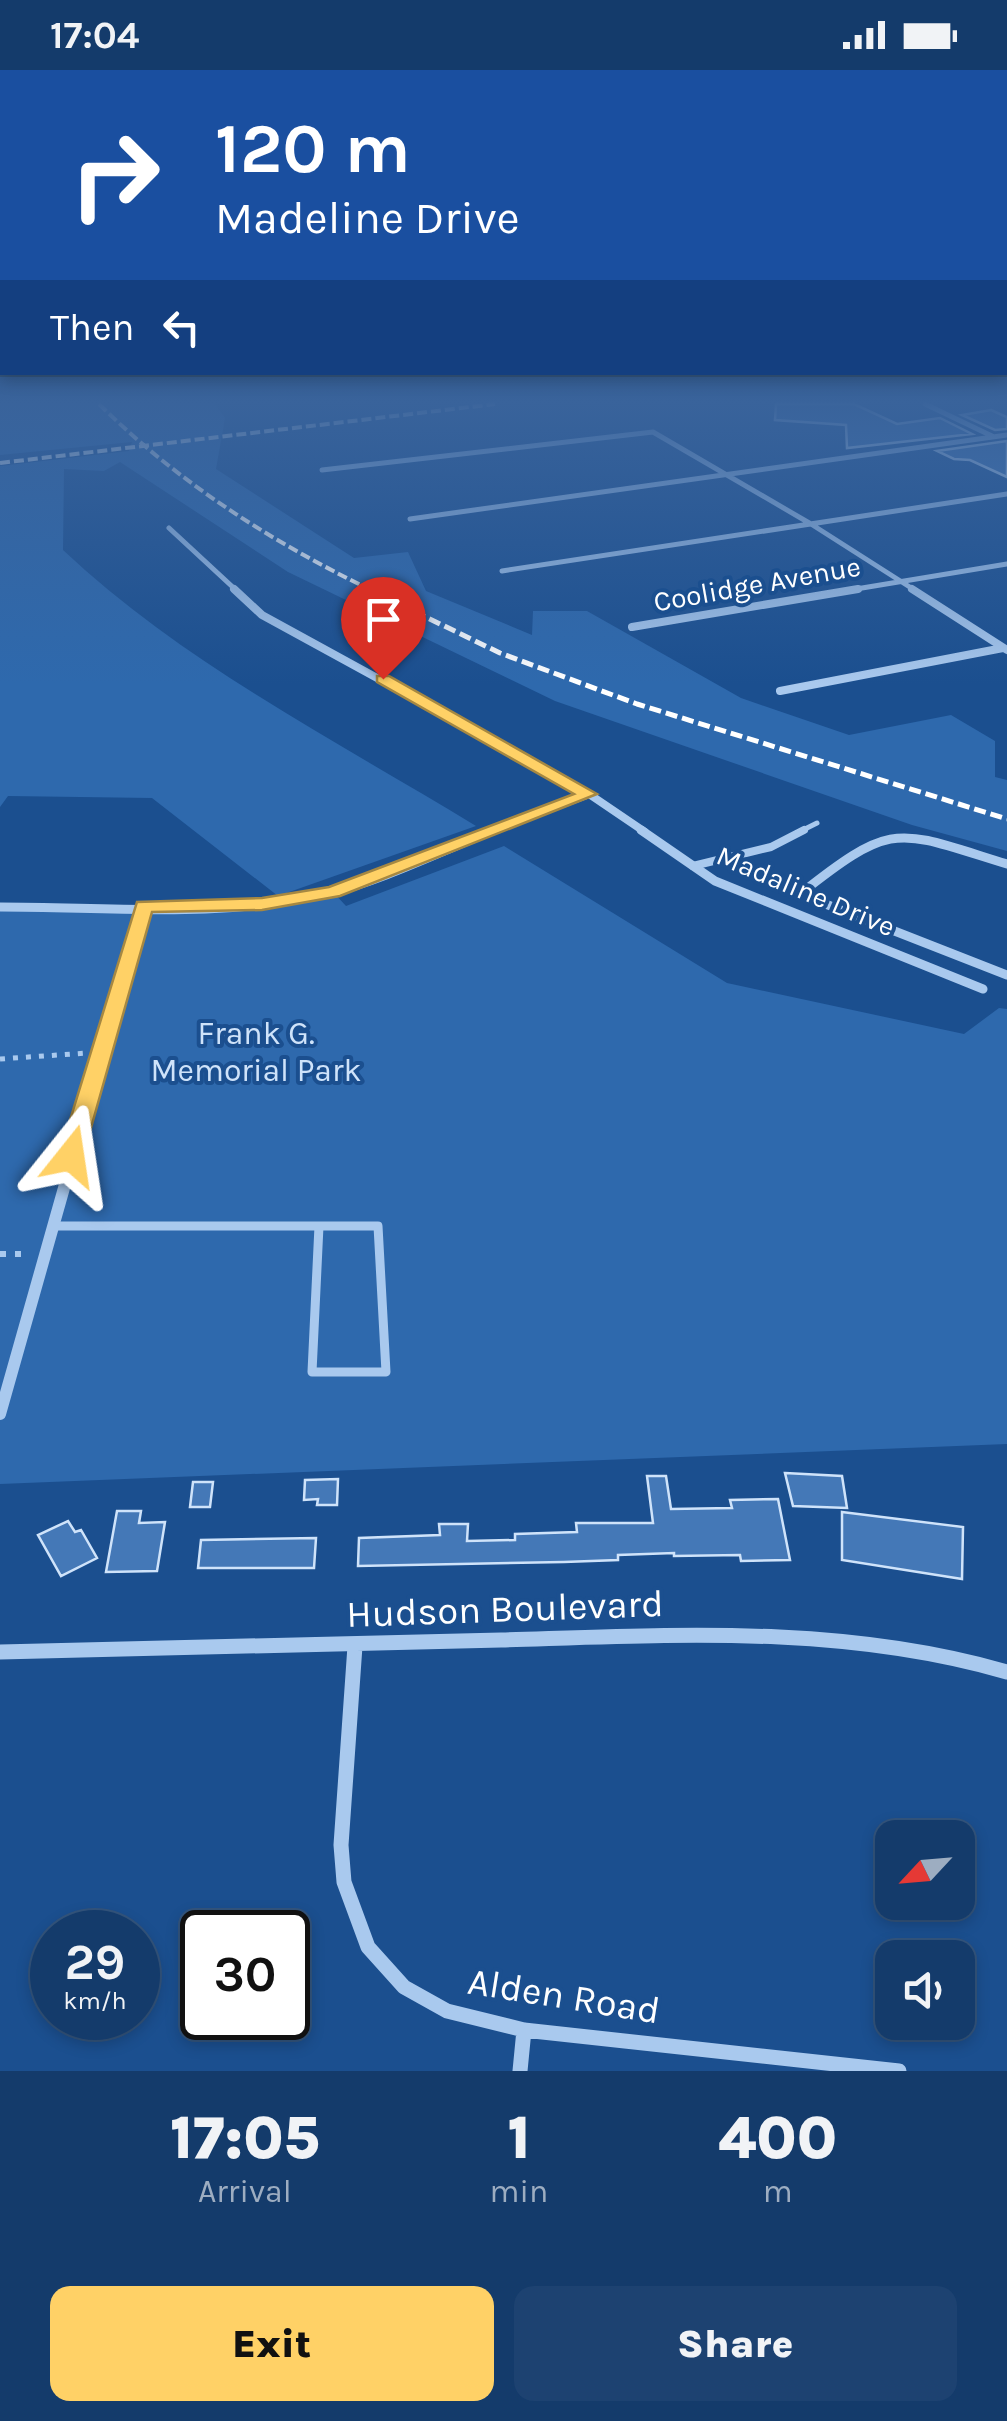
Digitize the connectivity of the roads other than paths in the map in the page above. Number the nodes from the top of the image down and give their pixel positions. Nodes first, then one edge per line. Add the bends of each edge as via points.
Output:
1 (556, 497) edge
2 (768, 497) edge
3 (985, 497) edge
4 (410, 519) dead end
5 (812, 524) junction
6 (169, 528) dead end
7 (1007, 564) edge
8 (502, 571) dead end
9 (902, 582) junction
10 (632, 628) dead end
11 (1006, 648) edge
12 (780, 691) dead end
13 (588, 794) junction
14 (817, 823) dead end
15 (1007, 864) edge
16 (693, 866) junction
17 (144, 906) junction
18 (0, 907) edge
19 (1006, 974) edge
20 (983, 989) dead end
21 (52, 1226) junction
22 (319, 1226) junction
23 (0, 1414) edge
24 (355, 1646) junction
25 (0, 1652) edge
26 (1007, 1672) edge
27 (524, 2030) junction
28 (520, 2071) edge
29 (899, 2071) edge

1 - 4 street
2 - 5 street
3 - 5 street
5 - 8 street
5 - 9 street
6 - 13 street, Madaline Drive via 262,614
7 - 9 street, Coolidge Avenue
9 - 10 street, Coolidge Avenue
9 - 11 street
11 - 12 street
13 - 16 street, Madaline Drive
13 - 17 street via 333,892 262,904
14 - 16 lane via 771,847
15 - 19 street via 890,836 868,844 800,894
16 - 20 street, Madaline Drive
17 - 18 street
17 - 21 street
21 - 22 lane
21 - 23 street
22 - 22 lane via 378,1226 386,1372 312,1372
24 - 25 street, Hudson Boulevard
24 - 26 street, Hudson Boulevard via 833,1636
24 - 27 street, Alden Road via 341,1845 354,1916 368,1947 404,1987 447,2011
27 - 28 street
27 - 29 street, Alden Road

